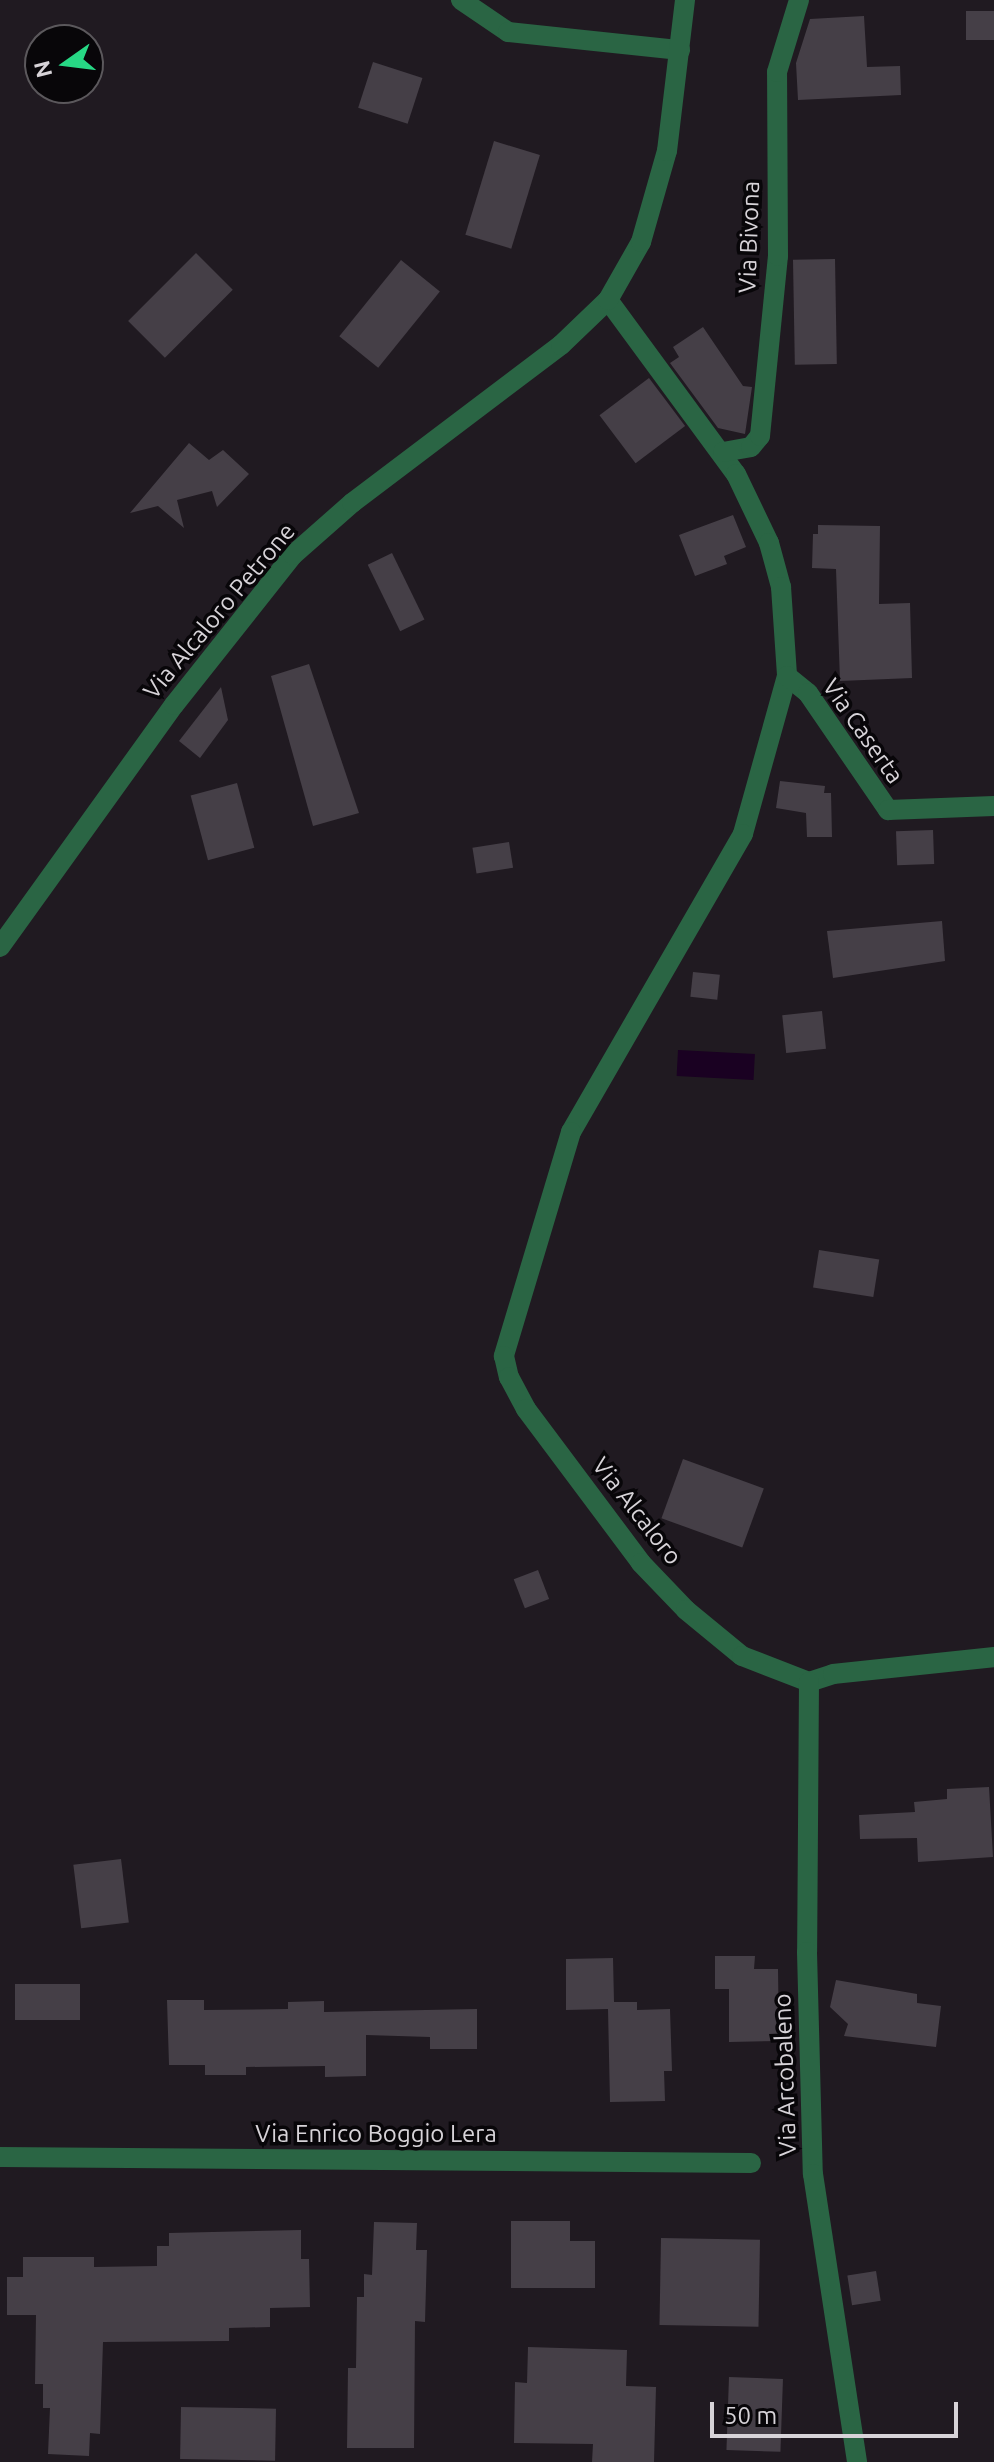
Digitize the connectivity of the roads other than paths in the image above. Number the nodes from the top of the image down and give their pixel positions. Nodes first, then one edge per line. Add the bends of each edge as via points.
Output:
1 (461, 0) edge
2 (685, 0) edge
3 (799, 0) edge
4 (680, 50) junction
5 (608, 300) junction
6 (723, 452) junction
7 (787, 676) junction
8 (994, 806) edge
9 (0, 947) edge
10 (994, 1657) edge
11 (809, 1682) junction
12 (0, 2157) edge
13 (751, 2163) dead end
14 (857, 2462) edge

1 - 4 street via 508,32
2 - 4 street, Via Alcaloro Petrone
3 - 6 street, Via Bivona via 777,72 778,256 760,436 751,447
4 - 5 street, Via Alcaloro Petrone via 667,151 641,242
5 - 6 street, Via Alcaloro
5 - 9 street, Via Alcaloro Petrone via 561,345 352,503 293,555 174,705
6 - 7 street, Via Alcaloro via 769,543 781,587
7 - 8 street, Via Caserta via 808,693 888,810
7 - 11 street, Via Alcaloro via 743,834 571,1132 504,1356 526,1409 641,1563 686,1610 742,1656
10 - 11 street via 833,1674
11 - 14 street, Via Arcobaleno via 807,1952 813,2174
12 - 13 street, Via Enrico Boggio Lera

